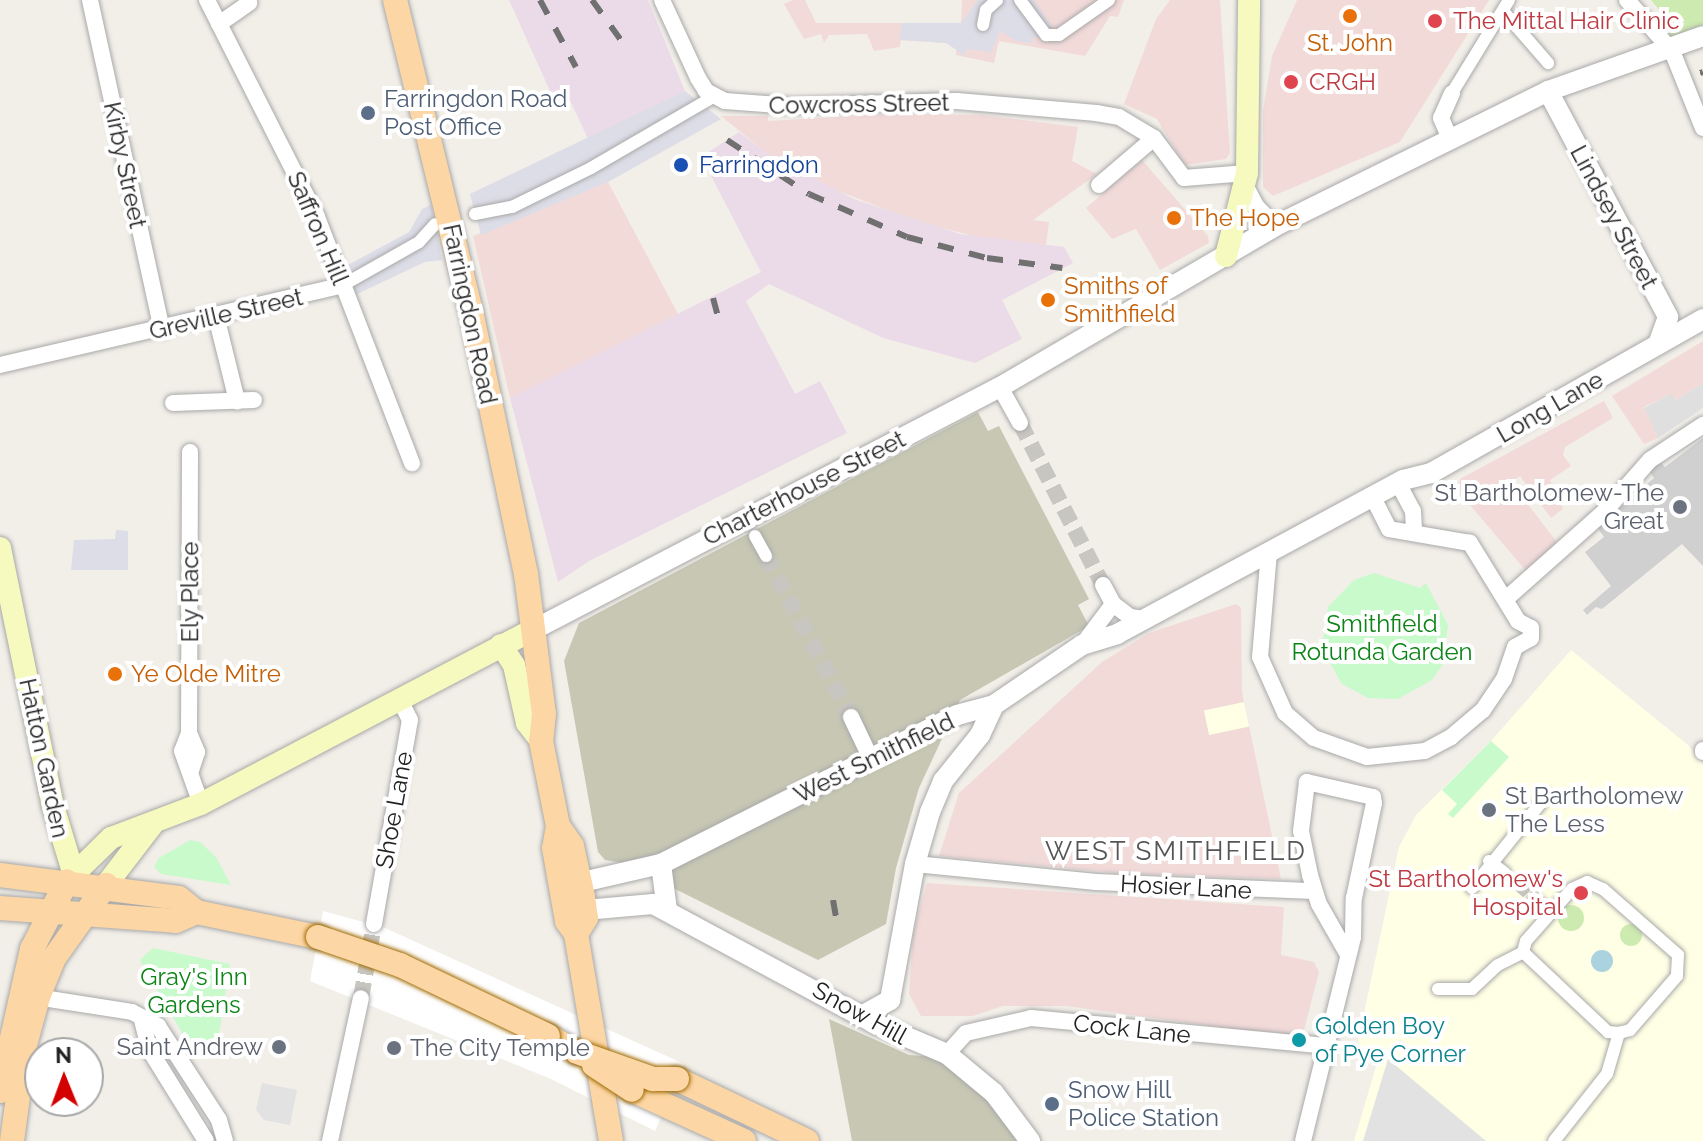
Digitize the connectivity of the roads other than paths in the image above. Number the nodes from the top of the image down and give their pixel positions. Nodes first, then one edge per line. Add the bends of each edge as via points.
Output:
1 (90, 0) edge
2 (207, 0) edge
3 (395, 0) edge
4 (662, 0) edge
5 (997, 0) edge
6 (1020, 0) edge
7 (1109, 0) edge
8 (1249, 0) edge
9 (1627, 0) edge
10 (249, 3) dead end
11 (1506, 6) edge
12 (219, 24) junction
13 (983, 25) dead end
14 (1703, 36) edge
15 (1672, 51) junction
16 (1548, 63) dead end
17 (1548, 91) junction
18 (1452, 93) joint
19 (713, 97) junction
20 (1703, 128) edge
21 (1154, 138) junction
22 (1450, 139) junction
23 (1246, 179) junction
24 (1099, 185) dead end
25 (475, 214) dead end
26 (435, 224) dead end
27 (1275, 226) junction
28 (1226, 256) junction
29 (343, 285) junction
30 (216, 316) junction
31 (1668, 317) junction
32 (1701, 321) edge
33 (162, 330) junction
34 (1658, 344) junction
35 (0, 365) edge
36 (1000, 387) junction
37 (173, 403) dead end
38 (1020, 423) tunnel mouth
39 (1703, 425) edge
40 (190, 452) dead end
41 (412, 463) dead end
42 (1398, 483) junction
43 (1373, 498) junction
44 (1414, 531) junction
45 (755, 536) dead end
46 (0, 548) edge
47 (1269, 552) junction
48 (766, 556) tunnel mouth
49 (1103, 585) tunnel mouth
50 (1507, 598) junction
51 (1113, 604) junction
52 (1144, 619) junction
53 (533, 630) junction
54 (501, 645) junction
55 (1082, 645) junction
56 (399, 698) junction
57 (994, 705) junction
58 (851, 717) tunnel mouth
59 (541, 741) junction
60 (871, 759) junction
61 (1547, 795) dead end
62 (201, 804) junction
63 (152, 825) junction
64 (1489, 861) junction
65 (661, 864) junction
66 (915, 864) junction
67 (1505, 873) tunnel mouth
68 (0, 875) edge
69 (70, 877) junction
70 (106, 885) junction
71 (576, 887) junction
72 (1472, 888) dead end
73 (1314, 891) junction
74 (1534, 899) tunnel mouth
75 (0, 908) edge
76 (585, 910) junction
77 (667, 910) junction
78 (196, 912) junction
79 (1551, 913) junction
80 (46, 914) junction
81 (85, 917) junction
82 (374, 924) tunnel mouth
83 (576, 934) junction
84 (1523, 952) junction
85 (1347, 953) junction
86 (1438, 989) dead end
87 (29, 996) junction
88 (361, 998) tunnel mouth
89 (865, 1014) junction
90 (142, 1020) junction
91 (1619, 1033) junction
92 (1329, 1046) junction
93 (947, 1054) junction
94 (667, 1088) junction
95 (0, 1091) edge
96 (12, 1141) edge
97 (206, 1141) edge
98 (225, 1141) edge
99 (330, 1141) edge
100 (611, 1141) edge
101 (744, 1141) edge
102 (807, 1141) edge
103 (1030, 1141) edge
104 (1303, 1141) edge
105 (1554, 1141) edge

1 - 33 street, Kirby Street
2 - 12 street, Saffron Hill
3 - 53 main road, Farringdon Road via 471,311
4 - 19 street via 698,78
5 - 13 street via 986,10
6 - 7 street via 1046,35 1059,35
8 - 23 main road
9 - 15 street
10 - 12 street
11 - 16 street
11 - 18 street
12 - 29 street, Saffron Hill via 311,204
14 - 15 street, Charterhouse Street
15 - 17 street, Charterhouse Street
15 - 20 street
17 - 22 street, Charterhouse Street
17 - 31 street, Lindsey Street
18 - 22 street via 1441,118
19 - 21 street, Cowcross Street via 755,106 957,101 1096,113 1119,117
19 - 25 street via 512,207
21 - 23 street, Cowcross Street via 1184,178
21 - 24 street
22 - 27 street, Charterhouse Street
23 - 27 street via 1256,206
23 - 28 main road
26 - 29 street, Greville Street via 419,242
27 - 28 street, Charterhouse Street
28 - 36 street, Charterhouse Street
29 - 30 street, Greville Street
29 - 41 street, Saffron Hill
30 - 33 street, Greville Street
30 - 37 street via 245,400
31 - 32 street, Long Lane
31 - 34 street, Lindsey Street
32 - 34 street, Long Lane
33 - 35 street, Greville Street
34 - 42 street, Long Lane via 1431,473
36 - 38 street
36 - 53 street, Charterhouse Street
39 - 50 street via 1650,460 1605,511
40 - 62 street, Ely Place via 189,733 182,751
42 - 43 street, West Smithfield
42 - 44 street via 1413,511
43 - 44 street via 1389,529
43 - 47 street, West Smithfield
44 - 50 street via 1470,543
45 - 48 street
46 - 69 main road, Hatton Garden
47 - 50 street via 1259,633 1262,670 1285,713 1339,751 1396,757 1451,737 1499,687 1515,647 1509,629 1518,621
47 - 52 street, West Smithfield
49 - 51 street
51 - 52 street via 1130,617
51 - 55 street, West Smithfield
52 - 55 street, West Smithfield
53 - 54 main road, Charterhouse Street
53 - 59 main road, Farringdon Road via 544,714
54 - 56 main road, Charterhouse Street
54 - 59 main road via 514,665 527,723
55 - 57 street, West Smithfield
56 - 62 main road, Charterhouse Street
56 - 82 street, Shoe Lane via 410,720
57 - 60 street, West Smithfield via 957,715
57 - 66 street via 980,735 943,781
58 - 60 street
59 - 71 main road, Farringdon Road via 558,826 572,846
60 - 65 street, West Smithfield
61 - 64 street
62 - 63 main road, Charterhouse Street
63 - 69 main road, Charterhouse Street via 138,825 111,838
63 - 70 main road, Charterhouse Street
64 - 67 street
64 - 72 street
65 - 71 street, West Smithfield
65 - 77 street
66 - 73 street, Hosier Lane via 1096,882
66 - 89 street via 890,1000
68 - 69 main road
69 - 70 main road
69 - 80 main road
70 - 78 main road via 179,898
70 - 81 main road
71 - 76 main road
71 - 83 main road via 567,921
73 - 85 street
73 - 85 street via 1301,831 1305,784 1373,797
74 - 79 street
75 - 80 main road
76 - 77 street, Snow Hill via 627,902
76 - 83 main road
77 - 89 street, Snow Hill
78 - 81 main road via 176,921
78 - 94 main road, bridge via 318,937 400,965 577,1052 614,1079
79 - 84 street
79 - 91 street via 1572,889 1587,882 1603,889 1678,955 1677,976 1630,1030
80 - 81 main road
80 - 87 main road
81 - 87 main road
83 - 100 main road
84 - 86 street via 1507,958 1472,989
84 - 91 street via 1608,1032
85 - 92 street
87 - 90 street via 132,1012
87 - 95 main road
87 - 96 main road
88 - 99 street
89 - 93 street, Snow Hill via 930,1051
90 - 97 street via 149,1049
90 - 98 street via 158,1026 219,1120
91 - 105 street via 1607,1074
92 - 93 street, Cock Lane via 1031,1018 966,1033
92 - 104 street
93 - 103 street, Snow Hill via 994,1093
94 - 101 main road
94 - 102 main road

